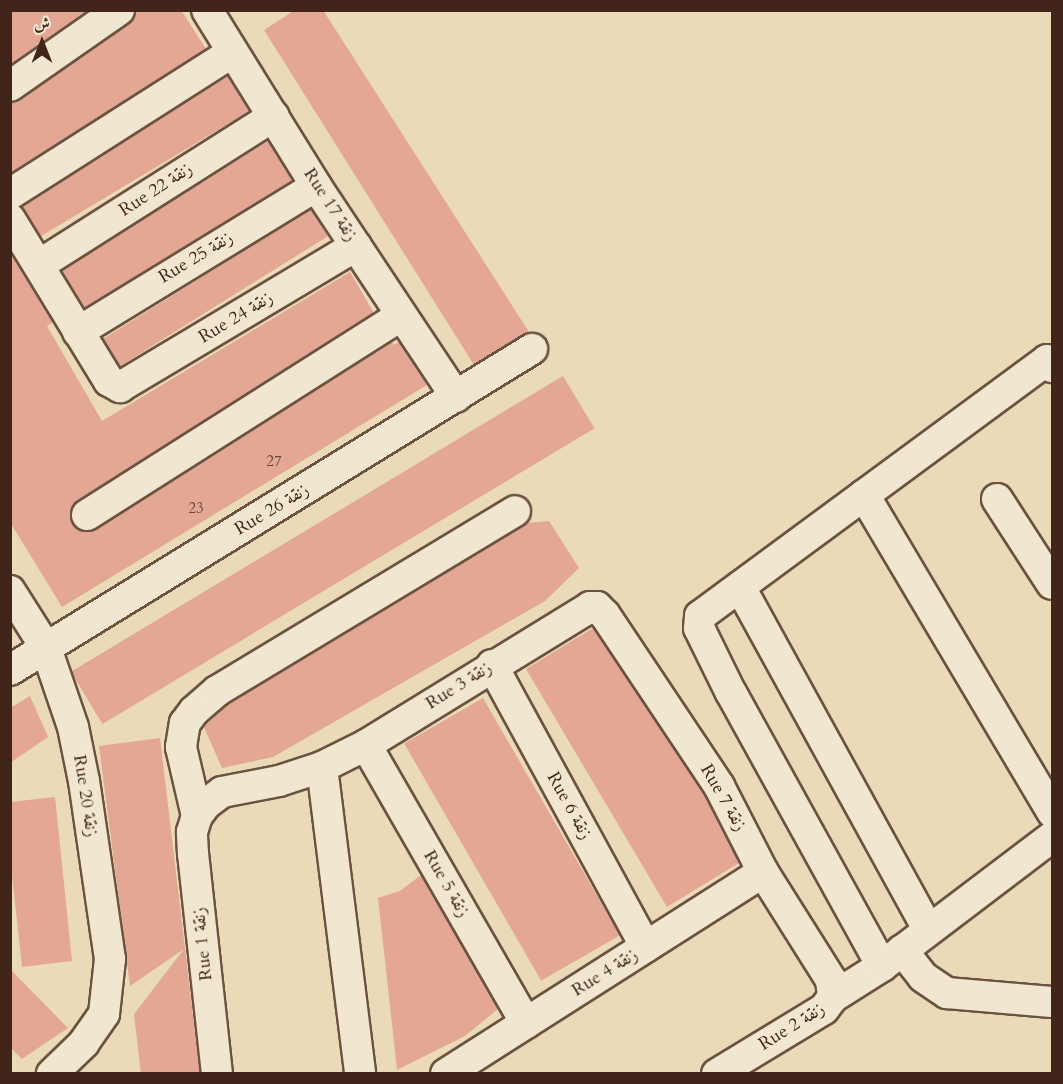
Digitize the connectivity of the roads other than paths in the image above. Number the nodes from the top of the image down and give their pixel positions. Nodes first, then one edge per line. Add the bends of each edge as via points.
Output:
1 (119, 10) edge
2 (207, 10) edge
3 (233, 52) junction
4 (10, 86) edge
5 (274, 116) junction
6 (316, 186) junction
7 (10, 194) edge
8 (10, 219) edge
9 (356, 246) junction
10 (39, 265) junction
11 (402, 316) junction
12 (78, 332) junction
13 (532, 349) dead end
14 (1051, 361) edge
15 (456, 397) junction
16 (864, 495) junction
17 (997, 499) dead end
18 (515, 511) dead end
19 (87, 515) dead end
20 (1053, 584) edge
21 (740, 587) junction
22 (10, 591) edge
23 (597, 607) joint
24 (46, 648) junction
25 (492, 665) junction
26 (10, 670) edge
27 (366, 745) junction
28 (322, 767) junction
29 (1053, 812) edge
30 (197, 816) junction
31 (1053, 837) edge
32 (763, 872) junction
33 (928, 929) junction
34 (646, 947) junction
35 (892, 958) junction
36 (834, 997) junction
37 (1053, 1002) edge
38 (526, 1023) junction
39 (52, 1074) edge
40 (218, 1074) edge
41 (360, 1074) edge
42 (446, 1074) edge
43 (717, 1074) edge

1 - 4 street
2 - 3 street, Rue 17 زنقة
3 - 5 street, Rue 17 زنقة
3 - 7 street
5 - 6 street, Rue 17 زنقة
5 - 10 street, Rue 22 زنقة
6 - 9 street, Rue 17 زنقة
6 - 12 street, Rue 25 زنقة
8 - 10 street
9 - 11 street, Rue 17 زنقة
9 - 12 street, Rue 24 زنقة via 125,386 116,387
10 - 12 street
11 - 15 street, Rue 17 زنقة
11 - 19 street
13 - 15 street, Rue 26 زنقة
14 - 16 street
15 - 24 street, Rue 26 زنقة
16 - 21 street
16 - 29 street
17 - 20 street
18 - 30 street via 217,691 194,711 185,723 181,747
21 - 33 street
21 - 35 street via 700,616 699,628 731,693
22 - 24 street, Rue 20 زنقة
23 - 25 street, Rue 3 زنقة via 583,609
23 - 32 street, Rue 7 زنقة via 719,786
24 - 26 street, Rue 26 زنقة
24 - 39 street, Rue 20 زنقة via 73,727 110,959 104,1014 84,1043
25 - 27 street, Rue 3 زنقة
25 - 34 street, Rue 6 زنقة
27 - 28 street, Rue 3 زنقة
27 - 38 street, Rue 5 زنقة
28 - 30 street, Rue 3 زنقة via 279,781 222,792
28 - 41 street
30 - 40 street, Rue 1 زنقة via 192,832 193,854
31 - 33 street, Rue 2 زنقة
32 - 34 street, Rue 4 زنقة
32 - 36 street, Rue 7 زنقة via 831,980
33 - 35 street, Rue 2 زنقة
34 - 38 street, Rue 4 زنقة
35 - 36 street, Rue 2 زنقة
35 - 37 street via 947,993
36 - 43 street, Rue 2 زنقة via 824,1009
38 - 42 street, Rue 4 زنقة

